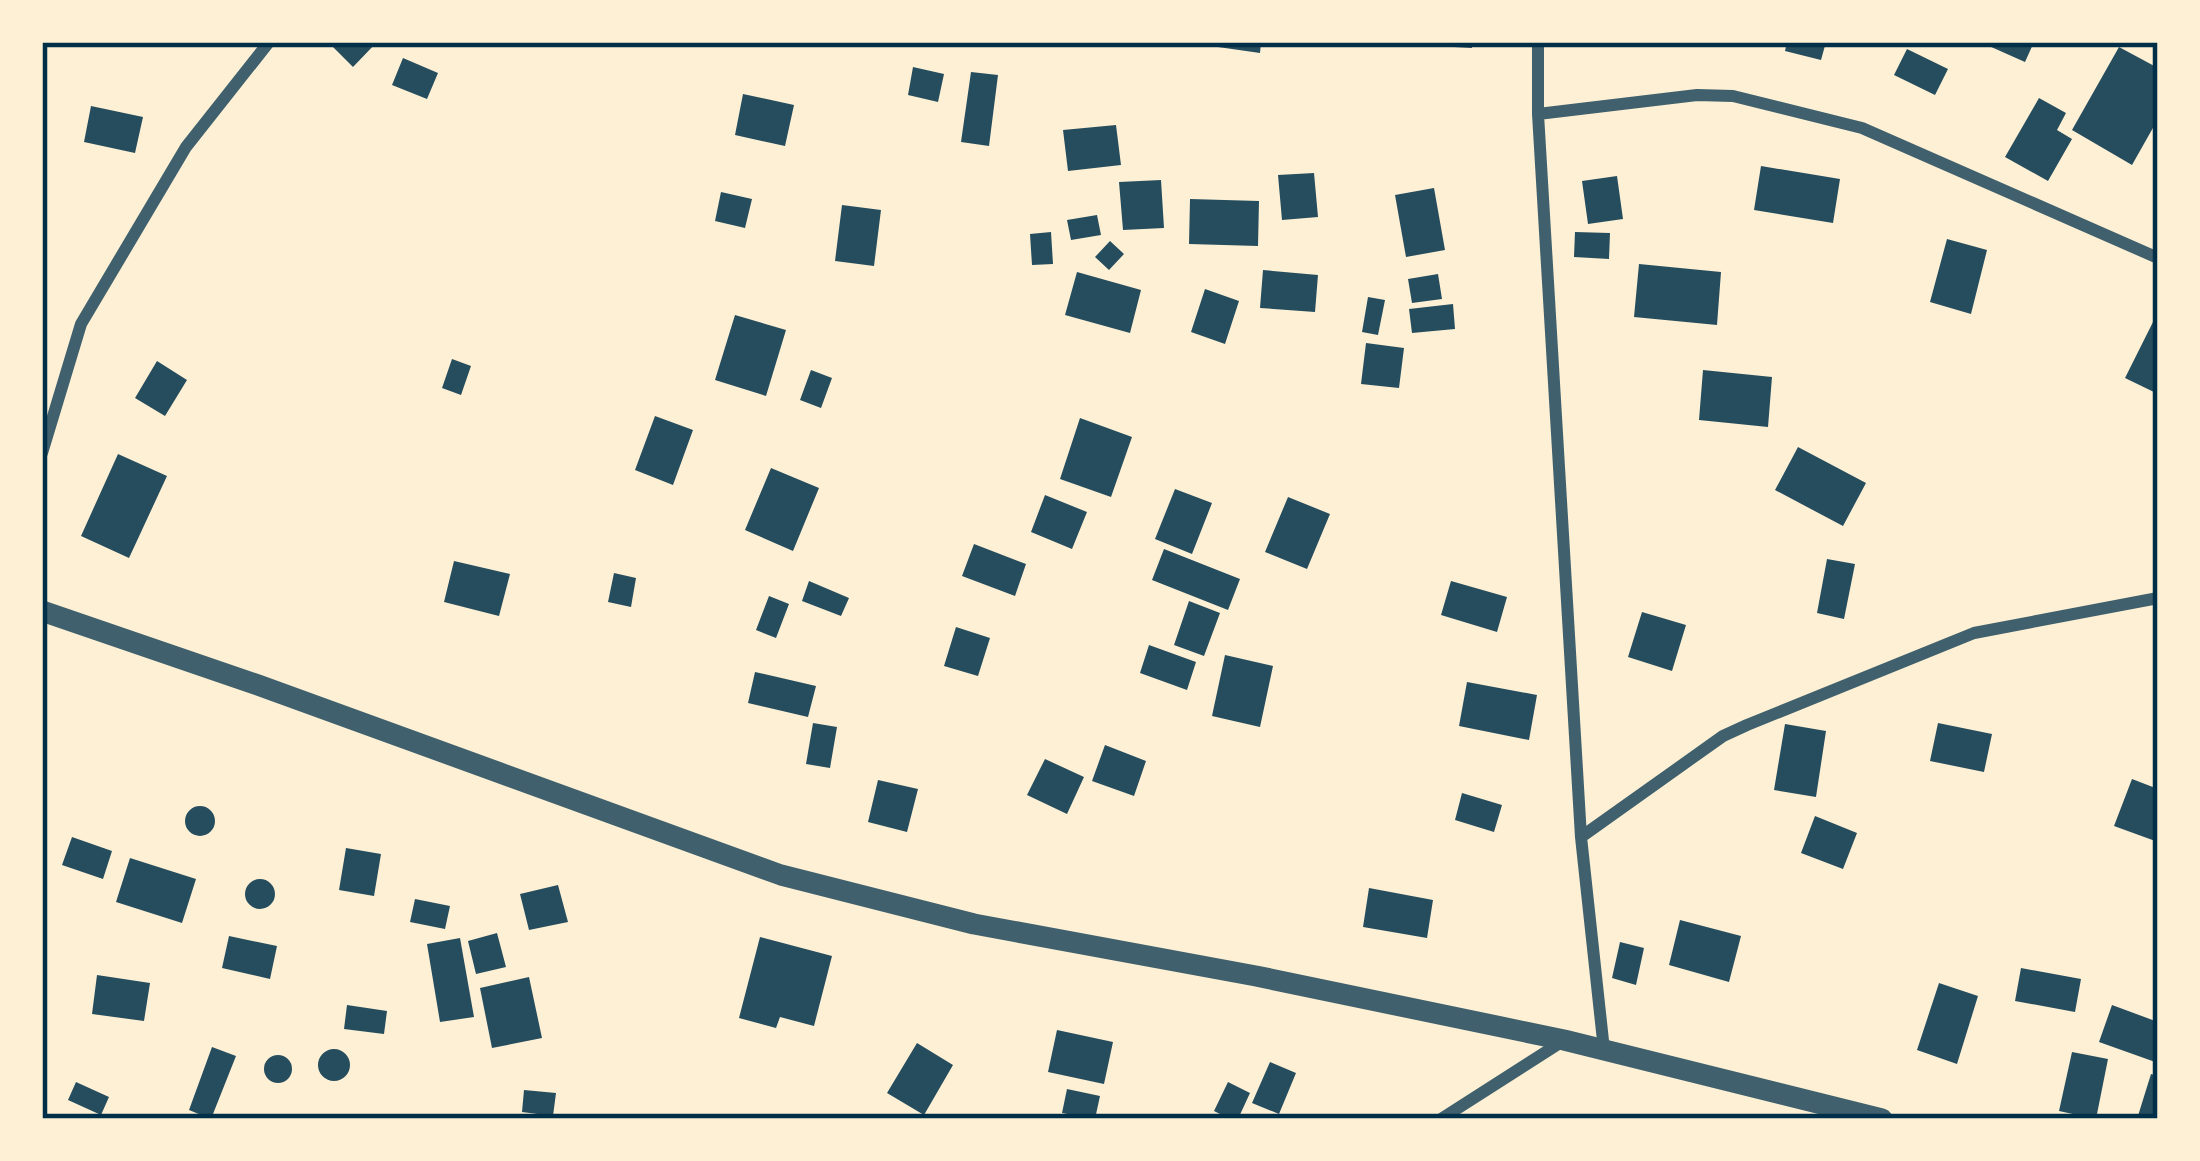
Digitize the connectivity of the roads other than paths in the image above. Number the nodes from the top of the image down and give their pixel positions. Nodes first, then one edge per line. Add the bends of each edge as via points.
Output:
1 (269, 42) edge
2 (1538, 42) edge
3 (1538, 114) junction
4 (2158, 258) edge
5 (42, 452) edge
6 (2158, 598) edge
7 (42, 611) edge
8 (1581, 837) junction
9 (1564, 1040) junction
10 (1604, 1050) junction
11 (1442, 1119) edge
12 (1882, 1119) edge

1 - 5 street via 185,147 81,324
2 - 3 street
3 - 4 street via 1733,97 1862,128
3 - 8 street
6 - 8 street via 1974,633 1747,725
7 - 9 street via 781,875 974,924
8 - 10 street
9 - 10 street
9 - 11 street
10 - 12 street

